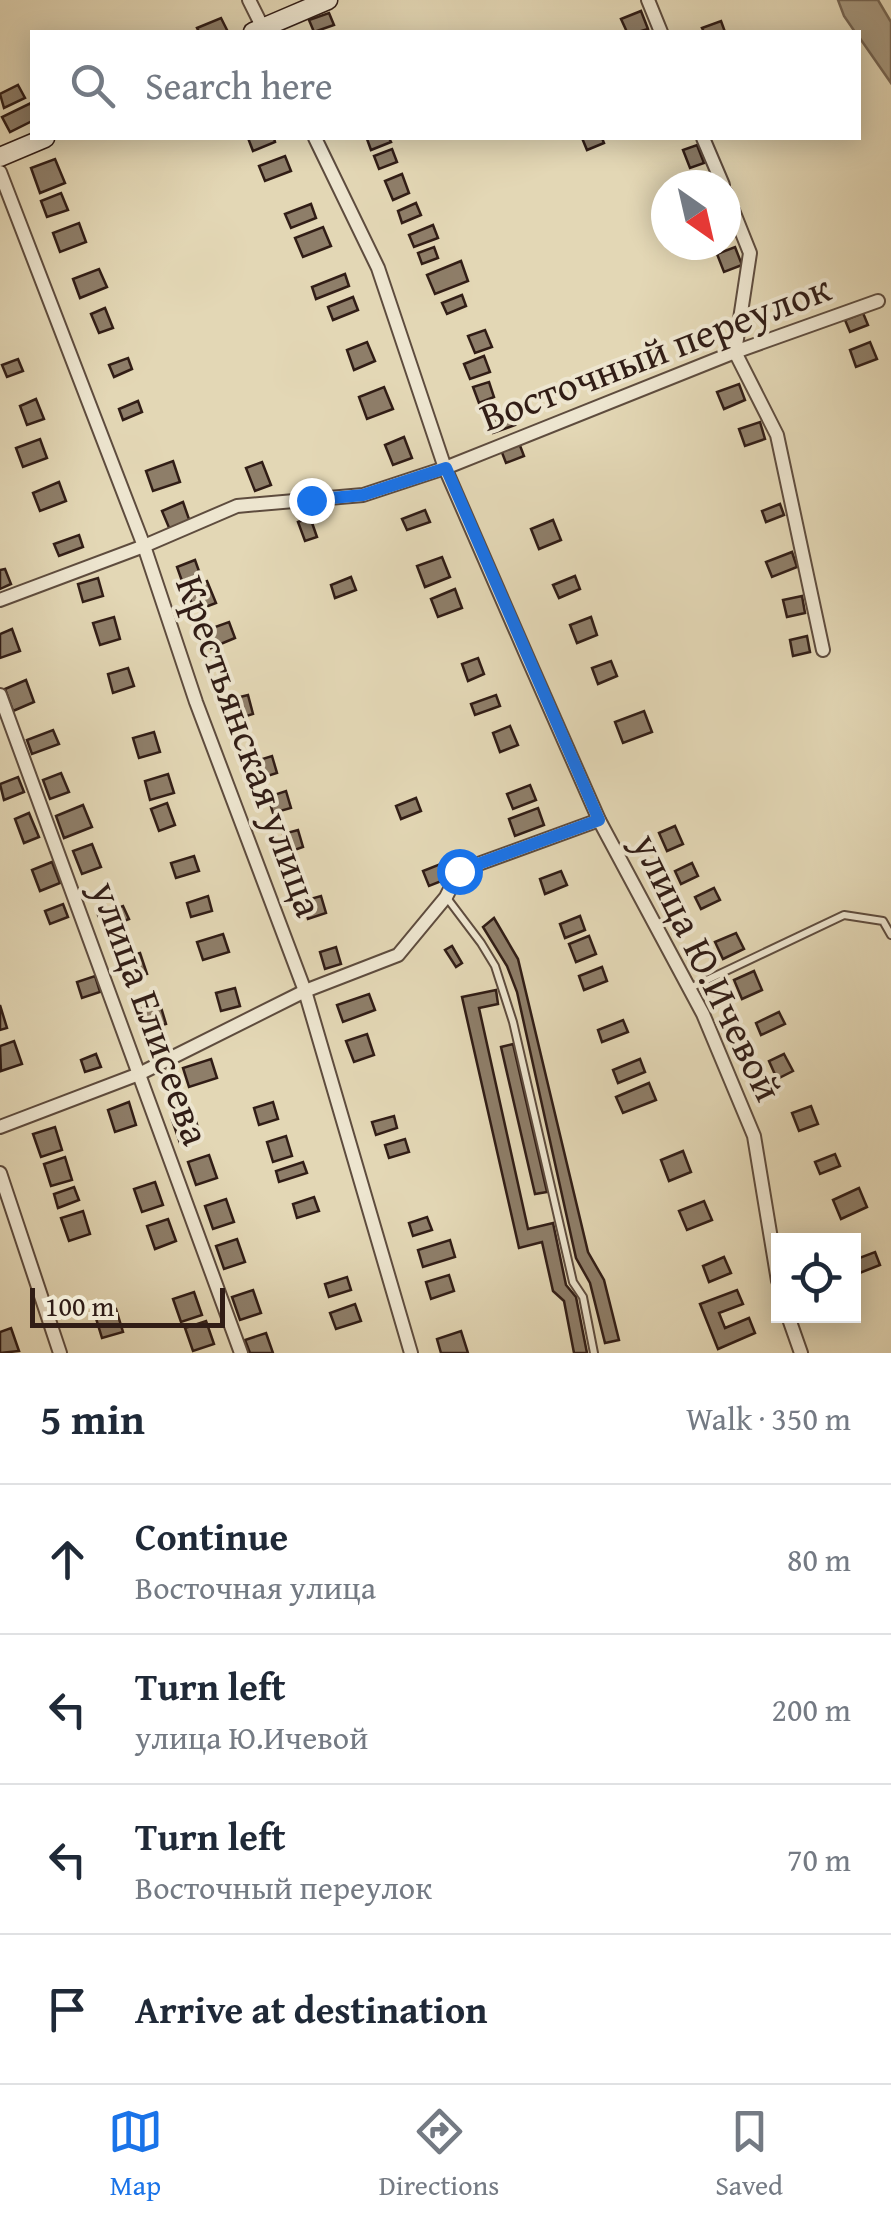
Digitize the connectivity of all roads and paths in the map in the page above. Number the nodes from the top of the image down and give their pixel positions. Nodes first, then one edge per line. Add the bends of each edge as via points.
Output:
1 (248, 0) edge
2 (328, 0) edge
3 (648, 0) edge
4 (260, 30) edge
5 (262, 30) edge
6 (660, 30) edge
7 (41, 140) edge
8 (317, 140) edge
9 (704, 140) edge
10 (0, 157) edge
11 (716, 170) edge
12 (0, 172) edge
13 (741, 230) edge
14 (878, 301) dead end
15 (736, 352) junction
16 (446, 468) junction
17 (144, 546) junction
18 (0, 600) edge
19 (824, 650) dead end
20 (0, 695) edge
21 (599, 820) junction
22 (446, 897) junction
23 (891, 935) edge
24 (689, 988) junction
25 (305, 991) junction
26 (138, 1074) junction
27 (0, 1127) edge
28 (0, 1173) edge
29 (771, 1239) edge
30 (790, 1323) edge
31 (60, 1353) edge
32 (241, 1353) edge
33 (411, 1353) edge
34 (594, 1353) edge
35 (801, 1353) edge

1 - 4 street
2 - 5 street
3 - 6 street
7 - 10 street
8 - 16 street, улица Ю.Ичевой via 378,268
9 - 11 street
12 - 17 street, Крестьянская улица
13 - 15 street via 750,253
14 - 15 street, Восточный переулок
15 - 16 street, Восточный переулок
15 - 19 street via 778,435
16 - 17 street, Восточный переулок via 363,495 237,506
16 - 21 street, улица Ю.Ичевой
17 - 18 street, Восточный переулок
17 - 25 street, Крестьянская улица
20 - 26 street, улица Елисеева
21 - 22 street via 459,871
21 - 24 street, улица Ю.Ичевой
22 - 25 street via 398,955
22 - 34 lane via 494,966 513,1022
23 - 24 lane via 882,921 844,915
24 - 29 street, улица Ю.Ичевой via 754,1136
25 - 26 street
25 - 33 street, Крестьянская улица
26 - 27 street
26 - 32 street, улица Елисеева
28 - 31 street
30 - 35 street

